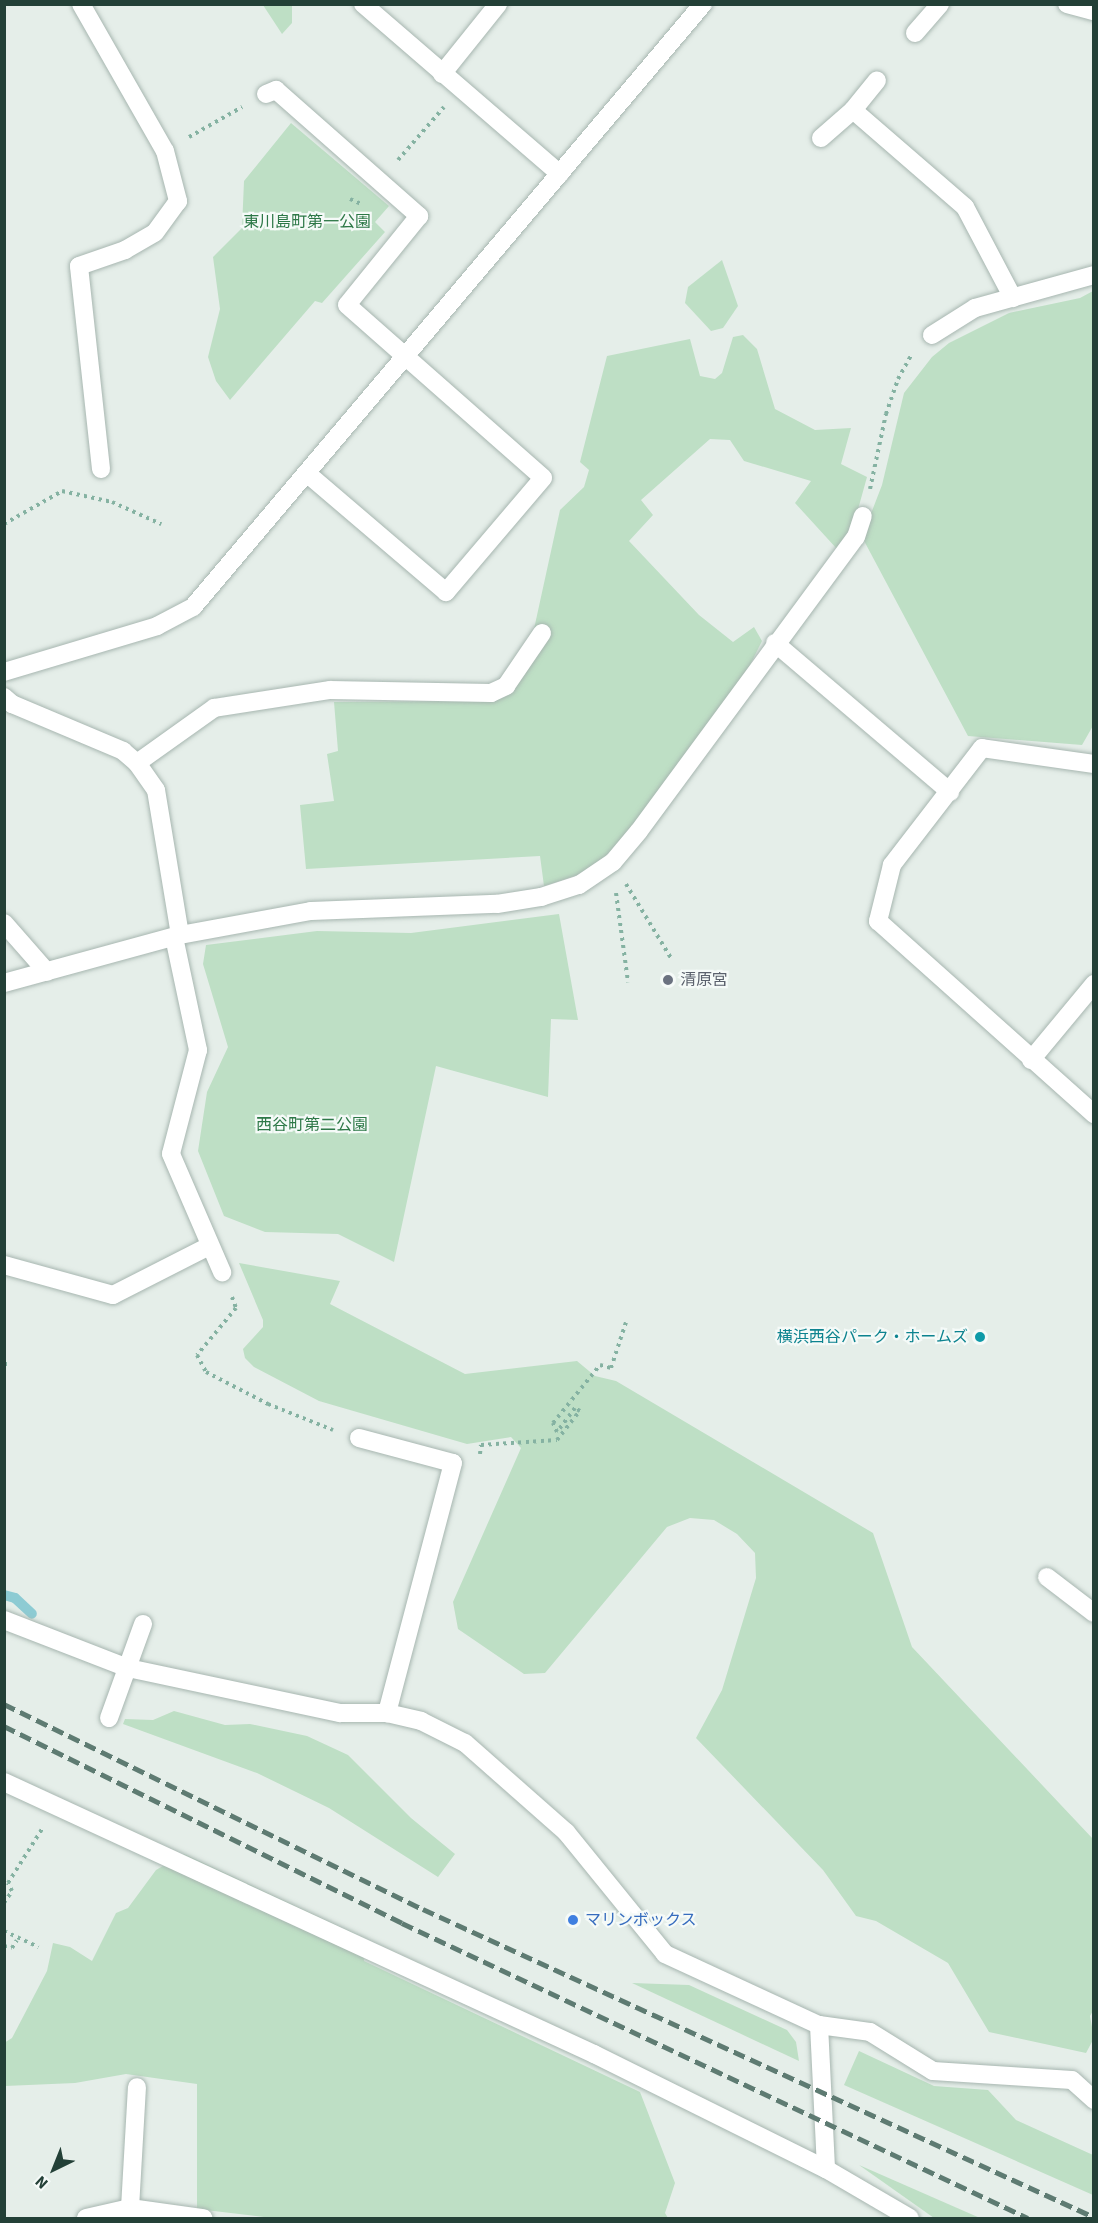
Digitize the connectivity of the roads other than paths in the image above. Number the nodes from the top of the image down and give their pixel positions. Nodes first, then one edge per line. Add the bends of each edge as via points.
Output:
1 (81, 4) edge
2 (363, 4) edge
3 (498, 4) edge
4 (703, 4) edge
5 (940, 4) edge
6 (1067, 4) edge
7 (1094, 11) edge
8 (915, 33) dead end
9 (442, 74) junction
10 (877, 80) dead end
11 (266, 94) road end
12 (853, 110) junction
13 (821, 138) dead end
14 (560, 174) junction
15 (1094, 275) edge
16 (1013, 298) junction
17 (932, 335) road end
18 (405, 358) junction
19 (101, 469) dead end
20 (308, 474) junction
21 (863, 516) road end
22 (542, 633) dead end
23 (775, 643) junction
24 (4, 672) edge
25 (4, 697) edge
26 (137, 764) junction
27 (1094, 764) edge
28 (950, 792) junction
29 (4, 923) edge
30 (177, 936) junction
31 (47, 972) junction
32 (4, 983) edge
33 (1094, 984) edge
34 (1031, 1060) junction
35 (1094, 1114) edge
36 (209, 1246) junction
37 (4, 1265) edge
38 (222, 1272) road end
39 (359, 1438) road end
40 (1047, 1578) dead end
41 (1094, 1613) edge
42 (4, 1620) edge
43 (143, 1624) dead end
44 (128, 1668) junction
45 (387, 1713) junction
46 (109, 1718) dead end
47 (4, 1782) edge
48 (819, 2025) junction
49 (137, 2087) dead end
50 (1094, 2100) edge
51 (826, 2169) junction
52 (130, 2208) junction
53 (86, 2218) edge
54 (203, 2218) edge
55 (910, 2218) edge

1 - 19 street via 171,147 178,201 155,233 125,250 79,266
2 - 9 street
3 - 9 street
4 - 14 street
5 - 8 street
6 - 7 street
9 - 14 street
10 - 12 street
11 - 18 street via 276,90 419,216 347,305
12 - 13 street
12 - 16 street via 965,207
14 - 18 street
15 - 16 street
16 - 17 street via 975,308
18 - 20 street
18 - 20 street via 543,478 446,592
20 - 24 street via 193,607 157,626
21 - 23 street via 856,537
22 - 26 street via 506,686 491,693 330,690 214,708
23 - 28 street
23 - 30 street via 613,862 579,885 541,897 497,904 311,911
25 - 26 street via 12,704 123,751
26 - 30 street via 156,790
27 - 28 street via 982,748
28 - 34 street via 892,865 878,921
29 - 31 street
30 - 31 street
30 - 36 street via 198,1050 171,1154
31 - 32 street
33 - 34 street
34 - 35 street
36 - 37 street via 113,1295
36 - 38 street
39 - 45 street via 453,1463
40 - 41 street
42 - 44 street
43 - 44 street
44 - 45 street via 340,1713
44 - 46 street
45 - 48 street via 421,1721 465,1743 566,1832 665,1954
47 - 51 street via 594,2054
48 - 50 street via 870,2032 933,2072 1072,2080
48 - 51 street
49 - 52 street
51 - 55 street
52 - 53 street
52 - 54 street

